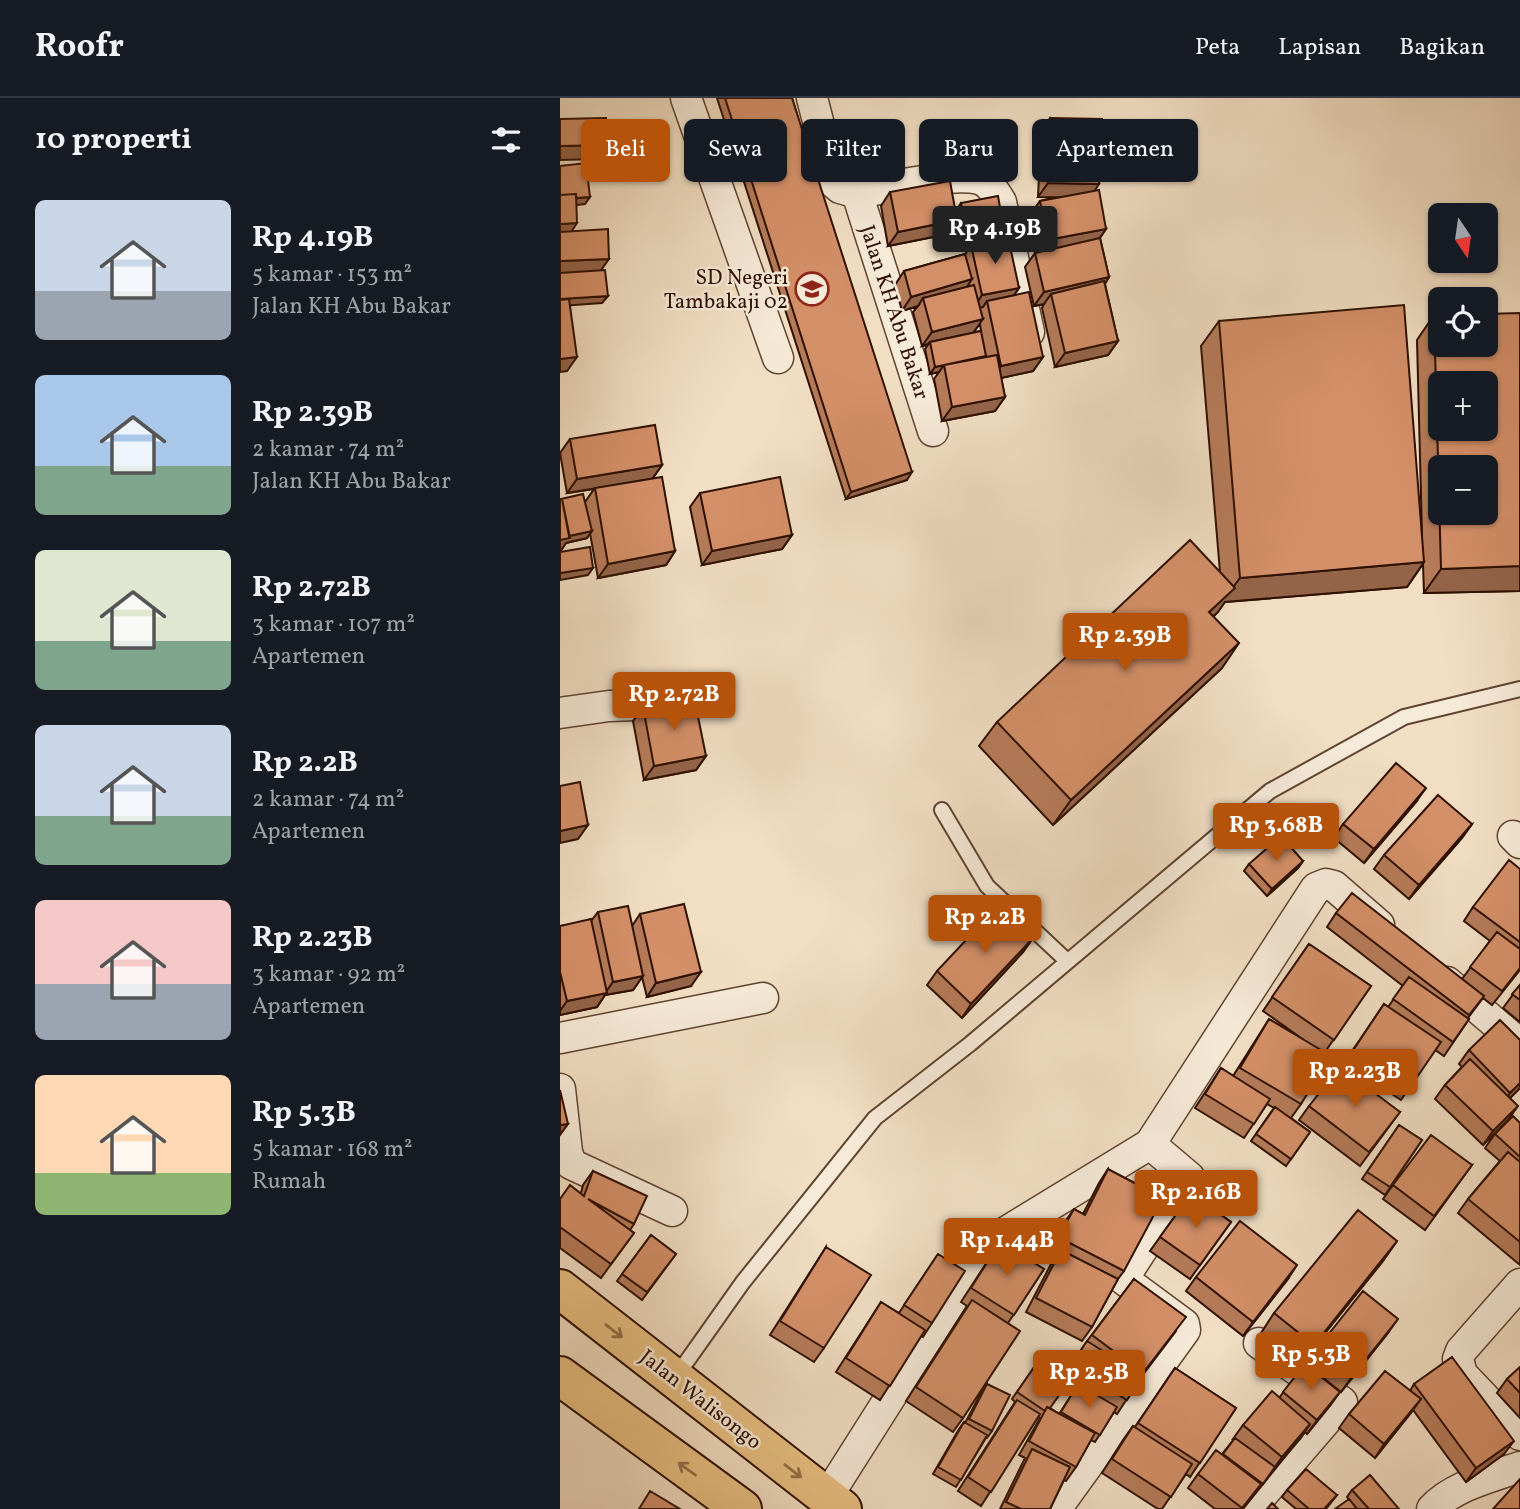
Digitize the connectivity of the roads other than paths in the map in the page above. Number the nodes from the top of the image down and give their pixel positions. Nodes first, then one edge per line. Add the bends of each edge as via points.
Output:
1 (686, 98) edge
2 (812, 98) edge
3 (857, 193) junction
4 (1034, 353) edge
5 (778, 358) dead end
6 (933, 431) dead end
7 (1520, 689) edge
8 (659, 704) edge
9 (560, 713) edge
10 (942, 810) dead end
11 (1397, 940) edge
12 (1066, 960) junction
13 (1429, 967) edge
14 (763, 998) dead end
15 (560, 1038) edge
16 (1514, 1039) edge
17 (560, 1089) edge
18 (1150, 1144) junction
19 (566, 1172) edge
20 (672, 1211) dead end
21 (1520, 1284) edge
22 (560, 1289) edge
23 (1259, 1343) dead end
24 (560, 1376) edge
25 (674, 1379) junction
26 (1520, 1435) edge
27 (1520, 1467) edge
28 (835, 1503) edge
29 (1435, 1505) edge
30 (741, 1509) edge
31 (1056, 1509) edge
32 (1250, 1509) edge

1 - 5 street
2 - 3 street via 835,183
3 - 4 street via 962,177 981,179 994,190 1001,202
3 - 6 street, Jalan KH Abu Bakar
7 - 12 lane via 1404,717 1270,791
8 - 9 street
10 - 12 lane via 987,886
11 - 18 street via 1334,886 1316,888
12 - 25 lane via 970,1044 875,1118 743,1282
13 - 16 street
14 - 15 street
17 - 19 street
18 - 28 street via 988,1243
18 - 31 street via 1189,1177 1124,1281 1184,1324 1185,1330
19 - 20 street
21 - 26 street via 1458,1359 1462,1374
22 -> 25 highway, Jalan Walisongo
23 - 32 street via 1342,1402
30 -> 24 highway
25 -> 28 highway, Jalan Walisongo
27 - 29 street via 1471,1484

